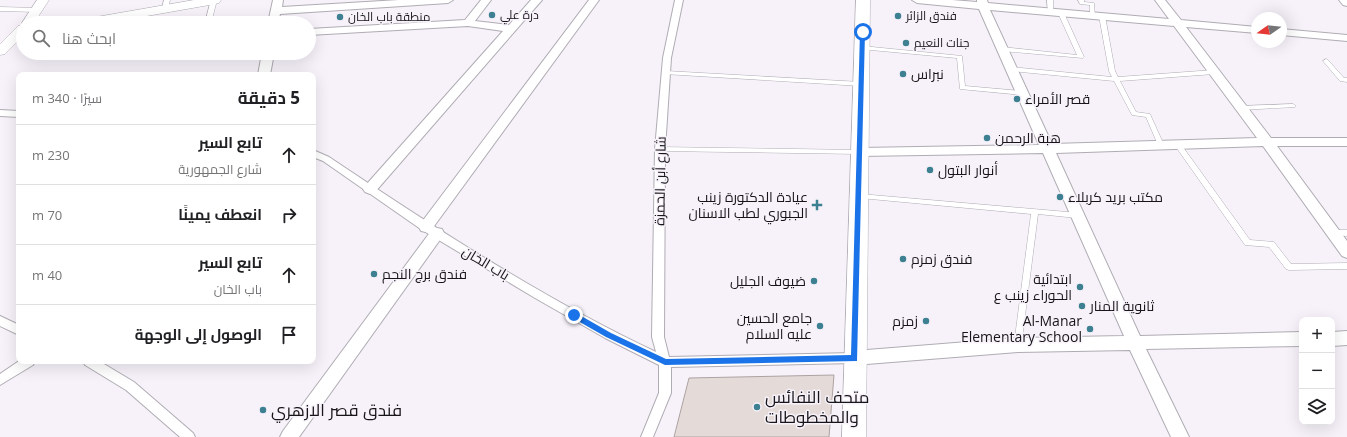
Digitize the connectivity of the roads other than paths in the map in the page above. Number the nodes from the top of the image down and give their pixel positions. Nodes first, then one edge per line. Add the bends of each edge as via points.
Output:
1 (215, 0) edge
2 (278, 0) edge
3 (448, 0) edge
4 (486, 0) edge
5 (537, 0) edge
6 (594, 0) edge
7 (679, 0) edge
8 (863, 0) edge
9 (917, 0) edge
10 (1050, 0) edge
11 (1082, 0) edge
12 (1160, 0) edge
13 (1344, 0) edge
14 (196, 2) edge
15 (964, 2) edge
16 (982, 3) edge
17 (1347, 3) edge
18 (166, 4) edge
19 (40, 5) edge
20 (0, 9) edge
21 (276, 11) junction
22 (1056, 12) junction
23 (33, 16) edge
24 (115, 16) edge
25 (210, 16) edge
26 (275, 16) edge
27 (1098, 16) junction
28 (468, 23) junction
29 (1177, 23) junction
30 (511, 29) junction
31 (1251, 29) edge
32 (316, 32) edge
33 (1287, 33) edge
34 (1347, 38) edge
35 (862, 48) junction
36 (1002, 49) junction
37 (267, 60) edge
38 (1326, 61) dead end
39 (1011, 69) junction
40 (265, 72) edge
41 (1214, 72) junction
42 (666, 73) junction
43 (1116, 79) junction
44 (1347, 80) edge
45 (862, 84) junction
46 (1022, 93) junction
47 (1293, 106) dead end
48 (1241, 108) junction
49 (0, 113) edge
50 (16, 114) edge
51 (1268, 142) junction
52 (1347, 142) edge
53 (1161, 145) junction
54 (1178, 145) junction
55 (660, 149) junction
56 (1047, 149) junction
57 (860, 152) junction
58 (316, 154) edge
59 (370, 189) junction
60 (859, 196) junction
61 (1035, 212) junction
62 (1077, 215) junction
63 (431, 230) junction
64 (1333, 233) junction
65 (1347, 233) edge
66 (1347, 252) edge
67 (1347, 266) edge
68 (0, 321) edge
69 (16, 329) edge
70 (1347, 338) edge
71 (1335, 339) edge
72 (1299, 340) edge
73 (1135, 343) junction
74 (1018, 345) junction
75 (854, 358) junction
76 (665, 362) junction
77 (24, 364) edge
78 (95, 364) edge
79 (0, 380) edge
80 (188, 437) edge
81 (289, 437) edge
82 (647, 437) edge
83 (854, 437) edge
84 (1180, 437) edge

1 - 14 street
1 - 25 lane
2 - 21 street
3 - 21 street
4 - 28 street
5 - 30 street
6 - 63 street
7 - 42 street, شارع أبن الحمزة
8 - 35 main road
9 - 15 street
10 - 22 lane
11 - 27 lane via 1082,3 1092,4
12 - 29 street
13 - 17 street
14 - 18 street
15 - 16 street
16 - 22 street
16 - 36 street
18 - 24 street
19 - 20 lane
19 - 23 street
21 - 26 street
22 - 27 street
22 - 36 lane via 1081,57
27 - 29 street
27 - 43 lane
28 - 30 street
28 - 32 street
29 - 31 street
29 - 41 street
30 - 59 street
33 - 34 street
35 - 45 main road
35 - 46 lane via 960,57 962,88
36 - 39 street
37 - 40 street
38 - 44 lane via 1342,80
39 - 43 lane
39 - 46 street
41 - 43 lane
41 - 48 street
42 - 45 lane
42 - 55 street, شارع أبن الحمزة
43 - 53 lane via 1134,114 1148,115
45 - 57 main road
46 - 56 street
47 - 48 lane
48 - 51 street
49 - 50 street
51 - 52 street
51 - 54 street
51 - 64 street
53 - 54 street
53 - 56 street
54 - 67 lane via 1248,243 1271,244 1289,267
55 - 57 lane
55 - 76 street, شارع أبن الحمزة via 658,337
56 - 57 street
56 - 62 street
57 - 60 main road
58 - 59 street, باب الخان
59 - 63 street, باب الخان
60 - 61 lane
60 - 75 main road
61 - 62 lane
61 - 74 lane
62 - 73 street
63 - 76 street, باب الخان via 538,295 609,335
63 - 81 street
64 - 65 lane
64 - 66 street
68 - 69 street
70 - 71 street
72 - 73 street
73 - 74 street
73 - 84 street
74 - 75 street
75 - 76 street
75 - 83 main road
76 - 82 street, شارع أبن الحمزة via 665,393
77 - 79 street
78 - 80 street via 130,386

